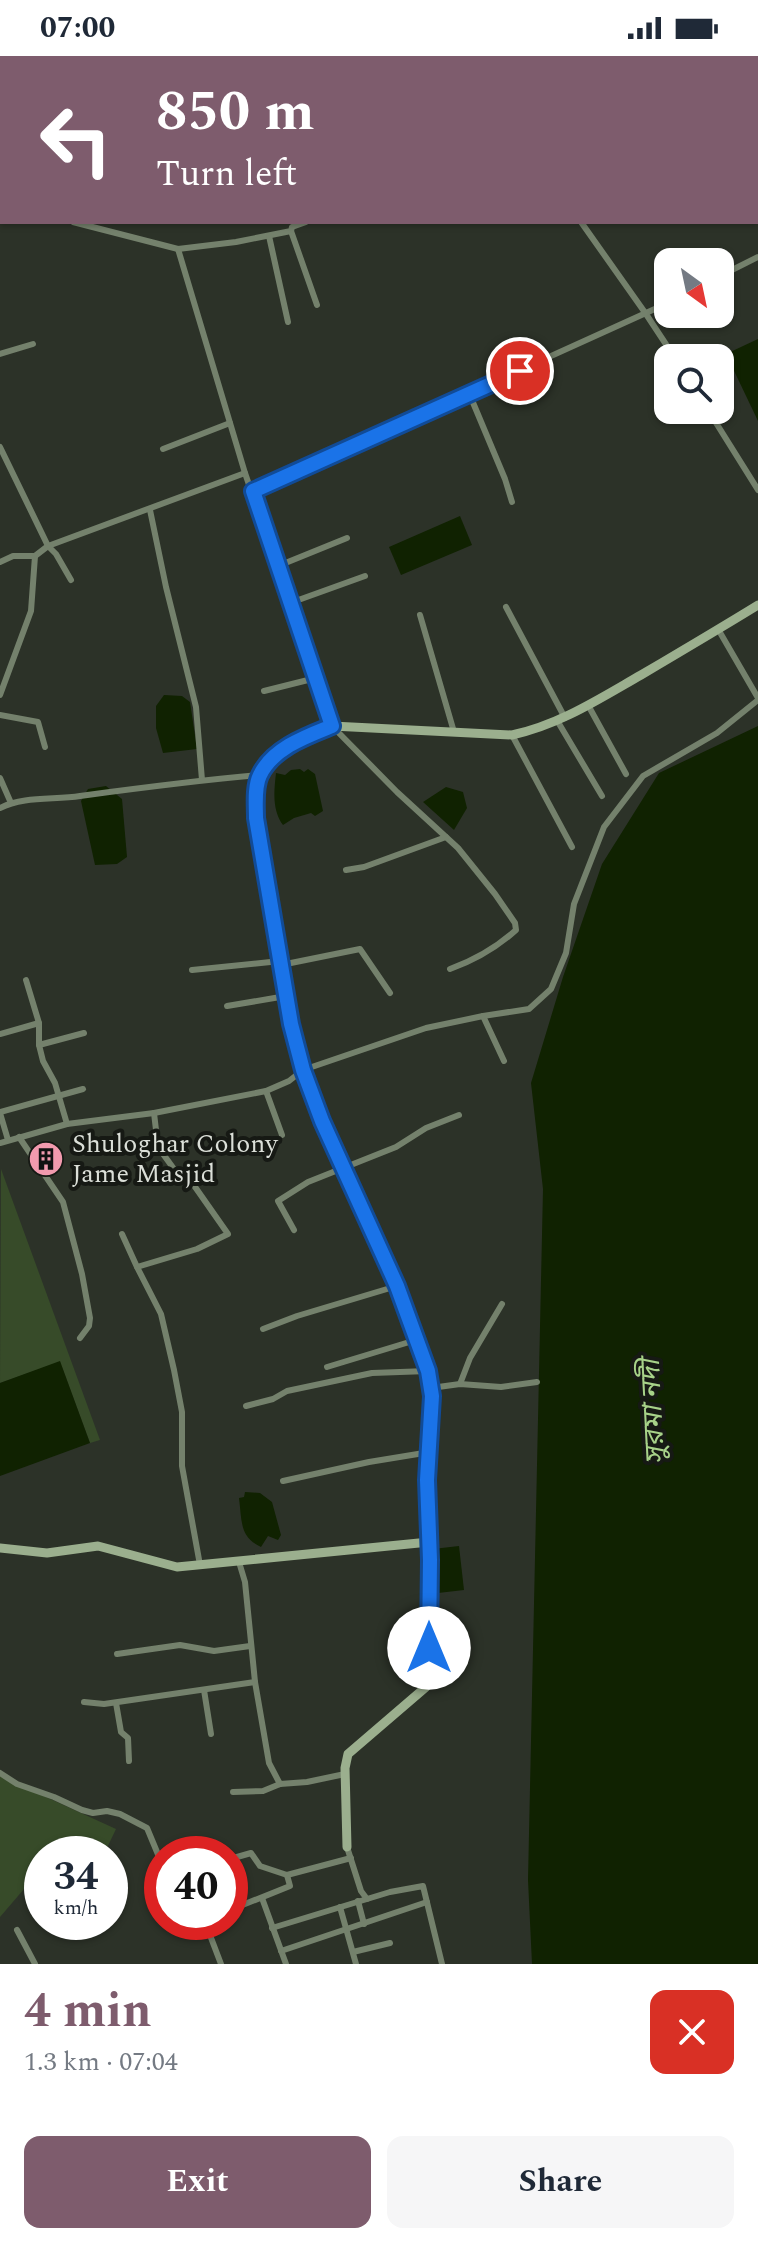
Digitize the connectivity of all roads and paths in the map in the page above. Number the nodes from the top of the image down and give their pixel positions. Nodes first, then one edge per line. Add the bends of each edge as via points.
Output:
1 (582, 224) edge
2 (97, 225) edge
3 (291, 226) edge
4 (269, 236) junction
5 (178, 249) junction
6 (758, 257) edge
7 (734, 269) edge
8 (317, 305) dead end
9 (654, 310) edge
10 (646, 314) junction
11 (288, 322) dead end
12 (33, 344) dead end
13 (666, 344) edge
14 (0, 354) edge
15 (469, 393) junction
16 (230, 423) junction
17 (717, 424) edge
18 (0, 447) edge
19 (163, 449) dead end
20 (245, 473) junction
21 (758, 490) edge
22 (253, 491) junction
23 (512, 502) dead end
24 (150, 510) junction
25 (347, 538) dead end
26 (48, 546) junction
27 (35, 556) junction
28 (0, 562) edge
29 (278, 566) junction
30 (365, 576) dead end
31 (71, 580) dead end
32 (290, 603) junction
33 (758, 605) edge
34 (506, 607) dead end
35 (420, 615) dead end
36 (718, 629) junction
37 (316, 678) junction
38 (264, 691) dead end
39 (0, 695) edge
40 (758, 699) edge
41 (588, 705) junction
42 (0, 715) edge
43 (562, 720) junction
44 (332, 726) junction
45 (454, 732) junction
46 (512, 735) junction
47 (45, 747) dead end
48 (626, 774) dead end
49 (260, 775) junction
50 (0, 778) edge
51 (202, 780) junction
52 (602, 796) dead end
53 (11, 803) junction
54 (0, 808) edge
55 (446, 837) junction
56 (572, 847) dead end
57 (346, 870) dead end
58 (280, 963) junction
59 (450, 969) dead end
60 (192, 970) dead end
61 (26, 980) dead end
62 (390, 993) dead end
63 (286, 996) junction
64 (227, 1006) dead end
65 (483, 1016) junction
66 (39, 1023) junction
67 (84, 1033) dead end
68 (0, 1034) edge
69 (39, 1045) junction
70 (504, 1061) dead end
71 (303, 1070) junction
72 (83, 1089) dead end
73 (266, 1091) junction
74 (59, 1097) junction
75 (0, 1112) edge
76 (154, 1113) junction
77 (459, 1115) dead end
78 (67, 1124) junction
79 (282, 1135) dead end
80 (19, 1137) junction
81 (8, 1140) junction
82 (0, 1143) edge
83 (343, 1167) junction
84 (294, 1230) dead end
85 (122, 1234) dead end
86 (137, 1267) junction
87 (397, 1286) junction
88 (502, 1304) dead end
89 (263, 1329) dead end
90 (80, 1338) dead end
91 (416, 1340) junction
92 (327, 1367) dead end
93 (428, 1371) junction
94 (537, 1382) dead end
95 (460, 1384) junction
96 (431, 1388) junction
97 (246, 1406) dead end
98 (430, 1452) junction
99 (283, 1481) dead end
100 (429, 1542) junction
101 (0, 1548) edge
102 (239, 1562) junction
103 (200, 1565) junction
104 (250, 1646) junction
105 (117, 1654) dead end
106 (255, 1682) junction
107 (204, 1690) junction
108 (84, 1702) dead end
109 (116, 1703) junction
110 (211, 1734) dead end
111 (129, 1761) dead end
112 (0, 1773) edge
113 (345, 1774) junction
114 (280, 1784) junction
115 (233, 1792) dead end
116 (150, 1836) edge
117 (349, 1852) junction
118 (248, 1854) edge
119 (287, 1875) junction
120 (262, 1898) junction
121 (367, 1899) junction
122 (358, 1901) junction
123 (427, 1902) junction
124 (248, 1903) edge
125 (340, 1907) junction
126 (364, 1924) junction
127 (272, 1928) junction
128 (17, 1930) dead end
129 (347, 1930) junction
130 (212, 1940) edge
131 (390, 1943) dead end
132 (281, 1951) junction
133 (353, 1952) junction
134 (35, 1964) edge
135 (221, 1964) edge
136 (286, 1964) edge
137 (356, 1964) edge
138 (442, 1964) edge

1 - 10 street
2 - 5 street
3 - 4 street
3 - 8 street
4 - 5 street
4 - 11 street
5 - 16 street
6 - 7 street
9 - 10 street
10 - 13 street
10 - 15 street
12 - 14 street
15 - 22 street
15 - 23 street
16 - 19 street
16 - 20 street
17 - 21 street
18 - 26 street
20 - 22 street
20 - 24 street
22 - 29 street
24 - 26 street
24 - 51 street via 196,707
25 - 29 street
26 - 27 street
26 - 31 street
27 - 28 street
27 - 39 street via 31,611
29 - 32 street
30 - 32 street
32 - 37 street
33 - 36 main road
34 - 43 street
35 - 45 street
36 - 40 street
36 - 41 main road
37 - 38 street
37 - 44 street
40 - 65 street via 717,733 643,776 604,827 574,904 566,953 551,989 529,1009
41 - 43 main road
41 - 48 street
42 - 47 street via 38,722
43 - 46 main road
43 - 52 street
44 - 45 main road
44 - 49 main road via 276,755
44 - 55 street
45 - 46 main road
46 - 56 street
49 - 51 street
49 - 58 main road via 256,818
50 - 53 street
51 - 53 street
53 - 54 street
55 - 57 street
55 - 59 street via 495,894 516,930
58 - 60 street
58 - 62 street via 360,949
58 - 63 main road
61 - 66 street
63 - 64 street
63 - 71 main road
65 - 70 street
65 - 71 street via 426,1028
66 - 68 street
66 - 69 street
67 - 69 street
69 - 74 street
71 - 73 street
71 - 83 main road
72 - 74 street
73 - 76 street
73 - 79 street
74 - 75 street
74 - 78 street
75 - 81 street
76 - 78 street
76 - 86 street via 158,1147 179,1176 193,1184 228,1234
77 - 83 street
78 - 80 street
80 - 81 street
80 - 90 street via 63,1202 90,1318
81 - 82 street
83 - 84 street via 278,1201
83 - 87 main road
85 - 86 street
86 - 103 street via 161,1314 174,1370 182,1412 182,1466
87 - 89 street
87 - 91 main road
88 - 95 street
91 - 92 street
91 - 93 main road
93 - 96 main road
93 - 97 street via 372,1373 287,1391
94 - 95 street via 501,1387
95 - 96 street
96 - 98 main road
98 - 99 street
98 - 100 main road
100 - 102 main road
100 - 113 main road via 429,1679 348,1754
101 - 103 main road via 47,1553 98,1546 177,1567
102 - 103 main road
102 - 104 street
104 - 105 street via 214,1651 180,1645
104 - 106 street
106 - 107 street
106 - 114 street via 269,1763
107 - 109 street
107 - 110 street
108 - 109 street
109 - 111 street via 121,1732 128,1738
112 - 116 street via 82,1810 120,1814 147,1828
113 - 114 street
113 - 117 main road
114 - 115 street via 263,1791
117 - 119 street
117 - 121 street
118 - 119 street via 260,1866
119 - 120 street via 290,1886
120 - 124 street
120 - 127 street
121 - 122 street
121 - 123 street via 423,1886
122 - 125 street
122 - 126 street
123 - 126 street
123 - 138 street
125 - 127 street
125 - 129 street
126 - 129 street
127 - 132 street
128 - 134 street
129 - 132 street
129 - 133 street
130 - 135 street
131 - 133 street
132 - 136 street
133 - 137 street

